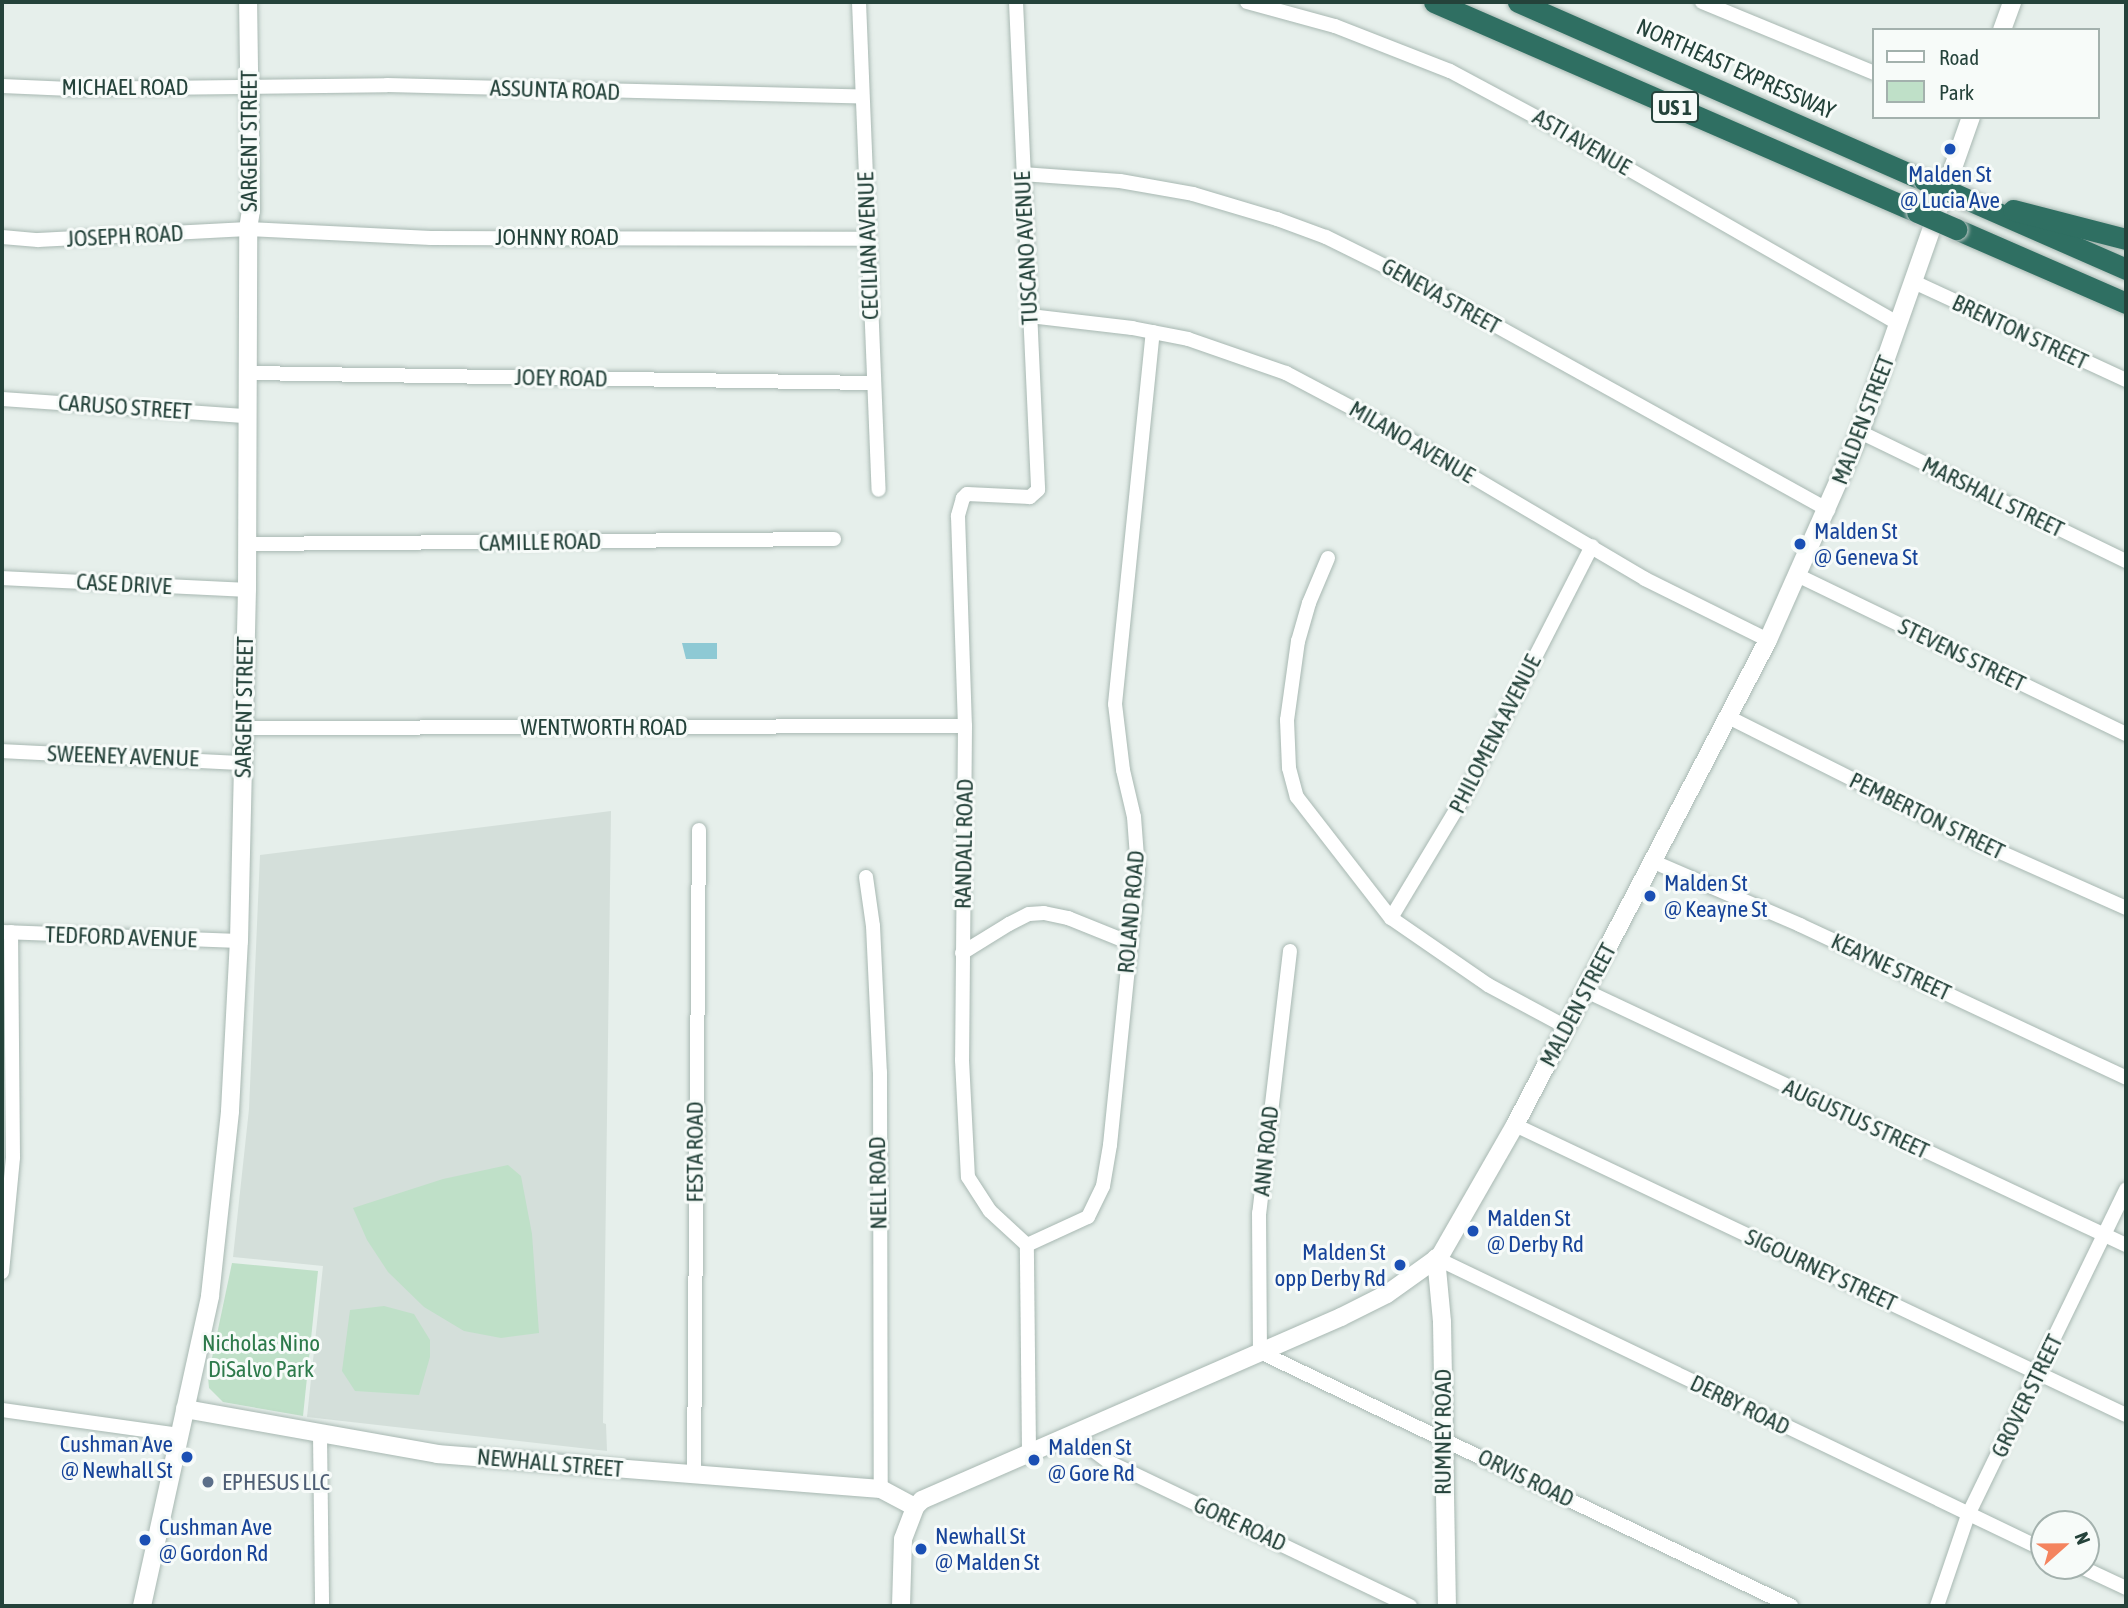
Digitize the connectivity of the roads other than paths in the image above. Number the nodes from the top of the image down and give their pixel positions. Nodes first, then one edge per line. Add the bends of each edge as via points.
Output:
1 (248, 2) edge
2 (859, 2) edge
3 (1016, 2) edge
4 (1247, 2) edge
5 (1434, 2) edge
6 (1518, 2) edge
7 (1702, 2) edge
8 (2020, 2) edge
9 (2007, 17) edge
10 (1872, 72) edge
11 (2, 86) edge
12 (249, 87) junction
13 (862, 97) junction
14 (1970, 119) edge
15 (1022, 174) junction
16 (1966, 199) junction
17 (248, 229) junction
18 (2, 237) edge
19 (867, 239) junction
20 (2126, 239) edge
21 (2126, 269) edge
22 (1914, 282) junction
23 (2126, 303) edge
24 (1030, 316) junction
25 (1899, 324) junction
26 (1153, 332) junction
27 (248, 373) junction
28 (2126, 380) edge
29 (874, 383) junction
30 (2, 399) edge
31 (247, 416) junction
32 (1860, 432) junction
33 (879, 490) dead end
34 (1037, 494) joint
35 (1828, 510) junction
36 (834, 539) dead end
37 (247, 544) junction
38 (1592, 546) junction
39 (2123, 556) edge
40 (1328, 558) dead end
41 (1797, 575) junction
42 (2, 578) edge
43 (247, 590) junction
44 (1768, 640) junction
45 (1730, 718) junction
46 (965, 726) junction
47 (244, 728) junction
48 (2126, 734) edge
49 (2, 751) edge
50 (243, 763) junction
51 (699, 830) dead end
52 (1654, 862) junction
53 (866, 877) dead end
54 (2126, 908) edge
55 (1391, 918) junction
56 (6, 932) edge
57 (239, 941) junction
58 (1130, 943) junction
59 (1290, 951) dead end
60 (962, 953) junction
61 (1586, 991) junction
62 (1566, 1027) junction
63 (2126, 1078) edge
64 (1515, 1125) junction
65 (2126, 1189) edge
66 (2105, 1234) junction
67 (1027, 1245) junction
68 (2126, 1245) edge
69 (1436, 1258) junction
70 (2, 1272) edge
71 (1260, 1352) junction
72 (2039, 1373) junction
73 (185, 1409) junction
74 (2, 1410) edge
75 (2126, 1415) edge
76 (179, 1435) junction
77 (320, 1435) junction
78 (1074, 1436) junction
79 (1443, 1439) junction
80 (1030, 1452) junction
81 (694, 1474) junction
82 (881, 1489) junction
83 (915, 1507) junction
84 (1968, 1515) junction
85 (2030, 1544) edge
86 (2100, 1576) edge
87 (2126, 1588) edge
88 (142, 1606) edge
89 (322, 1606) edge
90 (901, 1606) edge
91 (1410, 1606) edge
92 (1447, 1606) edge
93 (1791, 1606) edge
94 (1937, 1606) edge

1 - 12 street, SARGENT STREET
2 - 13 street, CECILIAN AVENUE
3 - 15 street, TUSCANO AVENUE
4 - 25 street, ASTI AVENUE via 1335,26 1461,76
5 - 23 highway, US 1, bridge
6 - 16 highway, NORTHEAST EXPRESSWAY / US 1, bridge
7 - 10 street
8 - 9 street
11 - 12 street, MICHAEL ROAD
12 - 13 street, ASSUNTA ROAD via 387,85
12 - 17 street, SARGENT STREET
13 - 19 street, CECILIAN AVENUE
14 - 22 street, MALDEN STREET
15 - 24 street, TUSCANO AVENUE
15 - 35 street, GENEVA STREET via 1119,181 1193,194 1326,237 1419,283
16 - 20 highway
16 - 21 highway, NORTHEAST EXPRESSWAY / US 1
17 - 18 street, JOSEPH ROAD via 38,240
17 - 19 street, JOHNNY ROAD via 431,238
17 - 27 street, SARGENT STREET
19 - 29 street, CECILIAN AVENUE
22 - 25 street, MALDEN STREET
22 - 28 street, BRENTON STREET
24 - 26 street, MILANO AVENUE
24 - 34 street, TUSCANO AVENUE
25 - 32 street, MALDEN STREET
26 - 38 street, MILANO AVENUE via 1225,350 1303,381
26 - 58 street, ROLAND ROAD via 1115,704 1122,771 1139,849
27 - 29 street, JOEY ROAD
27 - 31 street, SARGENT STREET
29 - 33 street, CECILIAN AVENUE
30 - 31 street, CARUSO STREET
31 - 37 street, SARGENT STREET
32 - 35 street, MALDEN STREET
32 - 39 street, MARSHALL STREET
34 - 46 street, RANDALL ROAD via 1030,498 967,494 960,505
35 - 41 street, MALDEN STREET
36 - 37 street, CAMILLE ROAD
37 - 43 street, SARGENT STREET
38 - 44 street, MILANO AVENUE via 1645,579
38 - 55 street, PHILOMENA AVENUE via 1463,799
40 - 55 street via 1298,641 1287,720 1289,768 1297,797
41 - 44 street, MALDEN STREET
41 - 48 street, STEVENS STREET
42 - 43 street, CASE DRIVE
43 - 47 street, SARGENT STREET
44 - 45 street, MALDEN STREET
45 - 52 street, MALDEN STREET
45 - 54 street, PEMBERTON STREET via 1980,843
46 - 47 street, WENTWORTH ROAD
46 - 60 street, RANDALL ROAD
47 - 50 street, SARGENT STREET
49 - 50 street, SWEENEY AVENUE
50 - 57 street, SARGENT STREET
51 - 81 street, FESTA ROAD
52 - 61 street, MALDEN STREET
52 - 63 street, KEAYNE STREET
53 - 82 street, NELL ROAD via 880,1072
55 - 62 street via 1488,985
56 - 57 street, TEDFORD AVENUE
56 - 70 street via 13,1157
57 - 73 street, SARGENT STREET via 218,1238
58 - 60 street via 1044,912 1009,924
58 - 67 street, ROLAND ROAD via 1103,1186 1088,1217
59 - 71 street, ANN ROAD via 1259,1213
60 - 67 street, RANDALL ROAD via 968,1177 990,1211
61 - 62 street, MALDEN STREET
61 - 66 street, AUGUSTUS STREET
62 - 64 street, MALDEN STREET
64 - 69 street, MALDEN STREET via 1456,1232
64 - 72 street, SIGOURNEY STREET
65 - 66 street, GROVER STREET
66 - 68 street, AUGUSTUS STREET
66 - 72 street, GROVER STREET
67 - 80 street
69 - 71 street, MALDEN STREET via 1387,1294
69 - 79 street, RUMNEY ROAD via 1442,1322
69 - 84 street, DERBY ROAD
71 - 78 street, MALDEN STREET
71 - 79 street, ORVIS ROAD
72 - 75 street, SIGOURNEY STREET
72 - 84 street, GROVER STREET
73 - 76 street, SARGENT STREET
73 - 77 street, NEWHALL STREET
74 - 76 street
76 - 88 street, SARGENT STREET
77 - 81 street, NEWHALL STREET via 437,1454
77 - 89 street
78 - 80 street, MALDEN STREET
78 - 91 street, GORE ROAD via 1109,1462
79 - 92 street, RUMNEY ROAD
79 - 93 street, ORVIS ROAD
80 - 83 street, MALDEN STREET via 931,1495
81 - 82 street, NEWHALL STREET
82 - 83 street, NEWHALL STREET
83 - 90 street via 903,1539
84 - 85 street, DERBY ROAD
84 - 94 street, GROVER STREET
86 - 87 street

